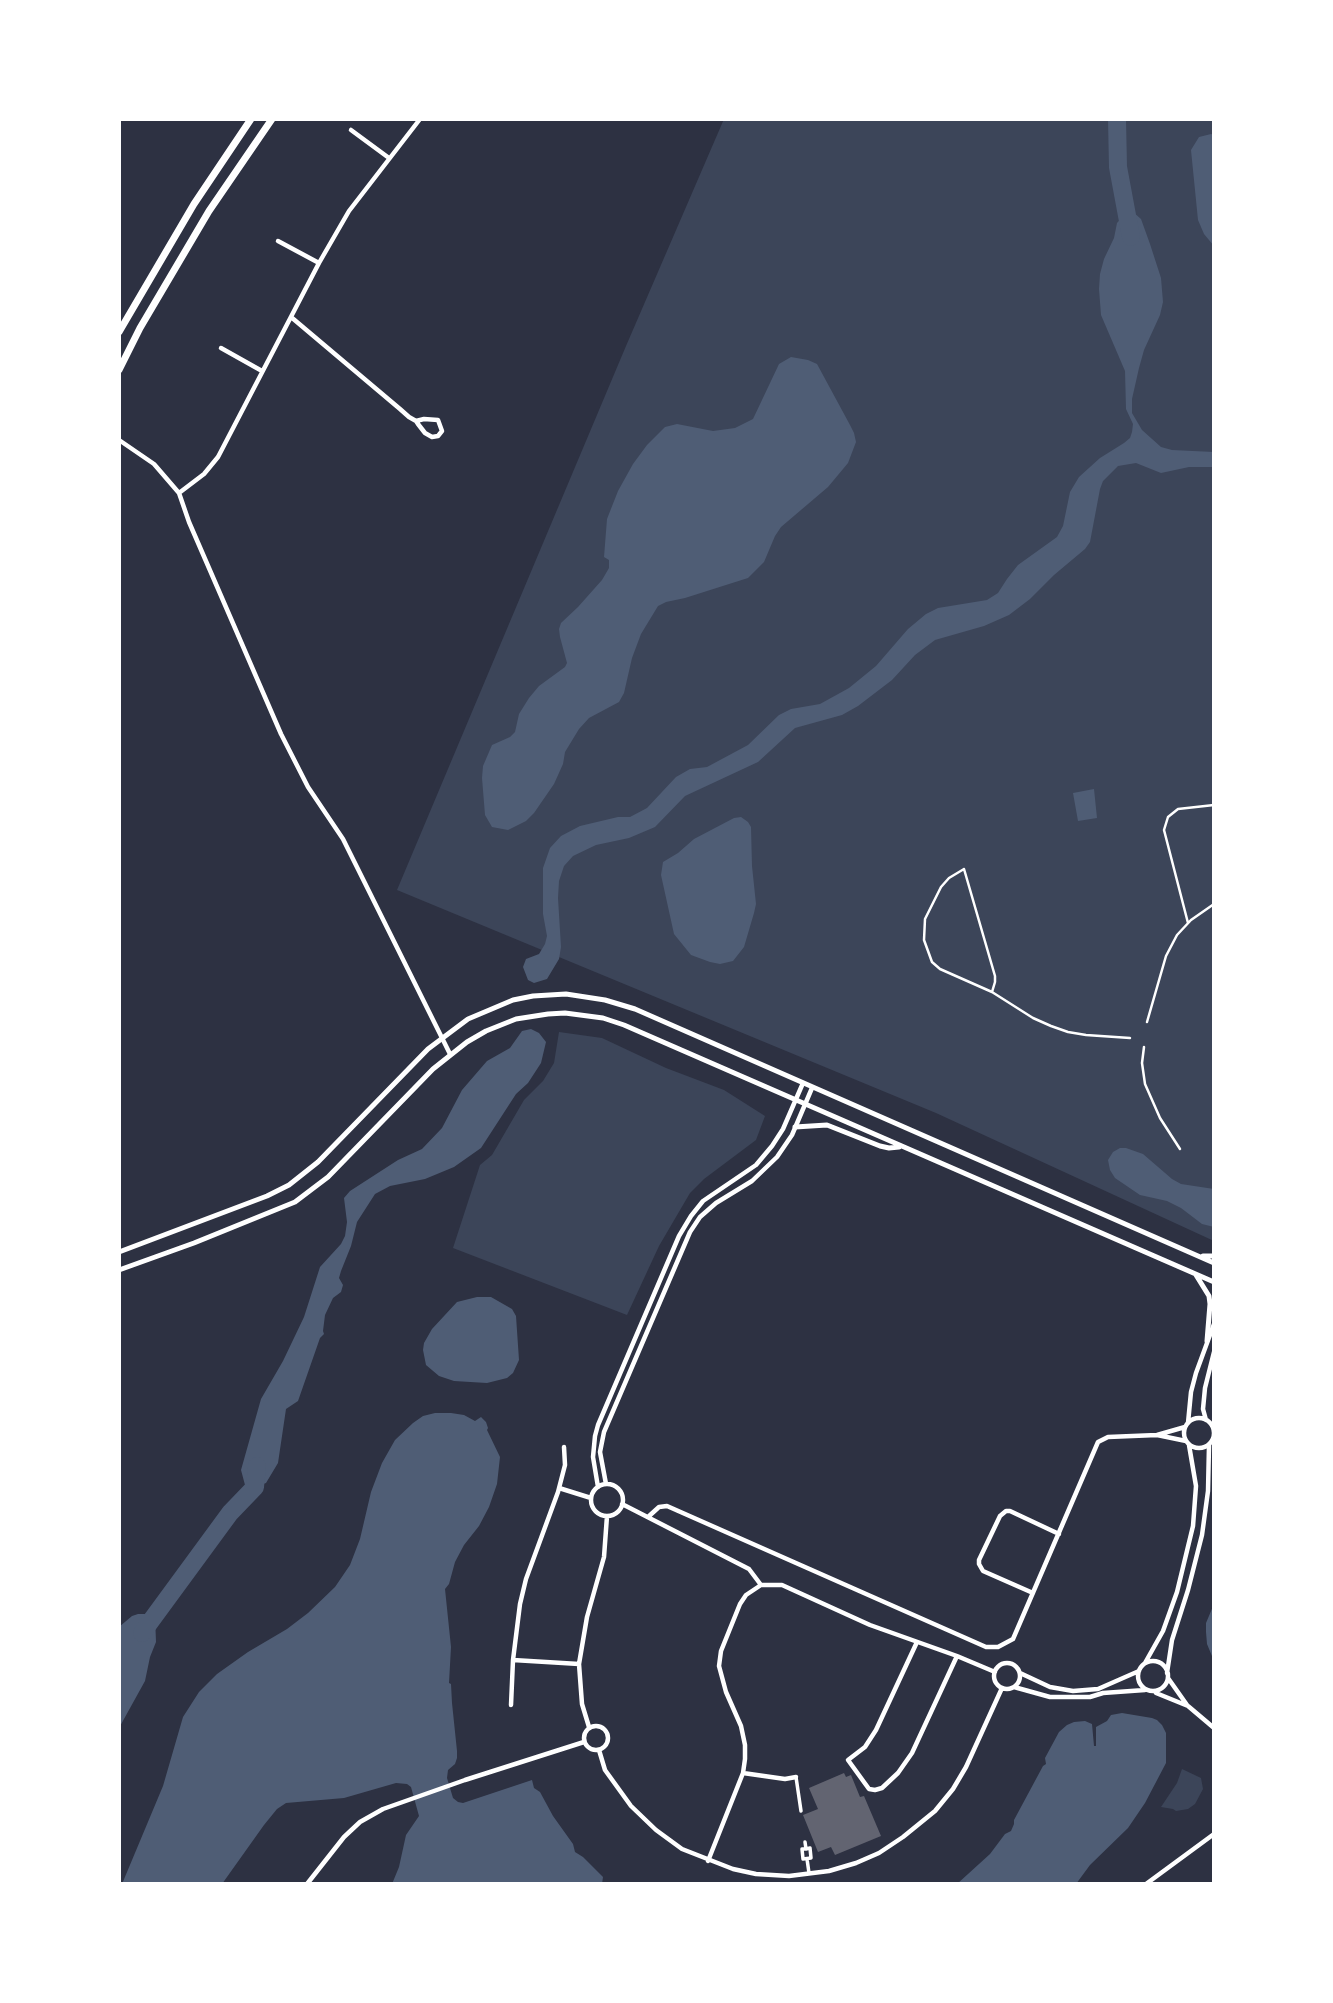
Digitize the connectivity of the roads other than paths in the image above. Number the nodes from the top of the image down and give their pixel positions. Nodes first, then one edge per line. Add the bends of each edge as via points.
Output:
1 (251, 119) edge
2 (272, 119) edge
3 (420, 119) edge
4 (351, 130) dead end
5 (389, 158) junction
6 (278, 240) dead end
7 (319, 263) junction
8 (291, 317) junction
9 (119, 331) edge
10 (222, 348) dead end
11 (119, 370) edge
12 (262, 370) junction
13 (416, 421) junction
14 (119, 440) edge
15 (179, 493) junction
16 (1214, 805) edge
17 (1214, 904) edge
18 (1188, 923) junction
19 (992, 992) junction
20 (1147, 1022) dead end
21 (441, 1038) junction
22 (1130, 1038) dead end
23 (1144, 1047) dead end
24 (450, 1054) junction
25 (803, 1083) junction
26 (812, 1088) junction
27 (796, 1100) junction
28 (805, 1104) junction
29 (795, 1127) junction
30 (902, 1146) junction
31 (1180, 1149) dead end
32 (119, 1251) edge
33 (1214, 1255) edge
34 (1199, 1256) junction
35 (1214, 1263) edge
36 (119, 1270) edge
37 (1196, 1274) junction
38 (1214, 1282) edge
39 (1214, 1324) edge
40 (1207, 1341) junction
41 (1214, 1352) edge
42 (1206, 1420) junction
43 (1186, 1425) junction
44 (1157, 1435) junction
45 (1188, 1443) junction
46 (1209, 1445) junction
47 (564, 1447) dead end
48 (606, 1484) junction
49 (598, 1486) junction
50 (559, 1488) junction
51 (591, 1497) junction
52 (622, 1504) junction
53 (607, 1516) junction
54 (648, 1517) junction
55 (1059, 1534) junction
56 (761, 1585) junction
57 (1033, 1593) junction
58 (917, 1642) junction
59 (957, 1656) junction
60 (513, 1660) junction
61 (1145, 1663) junction
62 (579, 1664) junction
63 (1139, 1671) junction
64 (995, 1672) junction
65 (1020, 1673) junction
66 (1168, 1675) junction
67 (1014, 1687) junction
68 (1002, 1688) junction
69 (1146, 1690) junction
70 (1154, 1692) junction
71 (511, 1705) dead end
72 (1188, 1706) junction
73 (589, 1727) junction
74 (1214, 1728) edge
75 (584, 1742) junction
76 (599, 1750) junction
77 (743, 1773) junction
78 (796, 1777) joint
79 (801, 1811) dead end
80 (1214, 1834) edge
81 (805, 1843) dead end
82 (708, 1861) junction
83 (809, 1873) junction
84 (307, 1884) edge
85 (1146, 1884) edge

1 - 9 main road
2 - 11 main road via 209,211
3 - 5 street
4 - 5 street
5 - 7 street via 349,211
6 - 7 street
7 - 8 street
8 - 12 street
8 - 13 street
10 - 12 street
12 - 15 street via 218,457
13 - 13 street via 432,437 442,431 438,421
14 - 15 street via 154,464
15 - 21 street via 281,734 308,787 343,839
16 - 18 lane via 1178,809 1168,817 1164,830
17 - 18 lane
18 - 20 lane via 1166,956
19 - 19 lane via 940,969 932,962 924,940 925,919 935,897 949,878 964,869 995,976
19 - 22 lane via 1033,1018 1068,1032
21 - 24 street
21 - 25 street via 482,1012 513,1000 579,995 635,1009
21 - 32 street via 318,1162 289,1185
23 - 31 lane via 1145,1084
24 - 27 street via 516,1019 586,1015 624,1025
24 - 36 street via 304,1197
25 - 26 street
25 - 27 street
26 - 28 street
26 - 34 street
27 - 28 street
27 - 49 street via 783,1129 756,1165 704,1201 679,1236 598,1425 593,1457
28 - 29 street
28 - 30 street
29 - 30 street via 827,1125 880,1146
29 - 48 street via 770,1166 716,1203 690,1232 604,1432 600,1452
30 - 37 street
33 - 34 street
34 - 35 street
37 - 38 street
37 - 40 street via 1209,1296
39 - 40 street
40 - 43 street
41 - 42 street via 1205,1388
42 - 43 street via 1196,1418
42 - 46 street via 1214,1433
43 - 44 street
43 - 45 street
44 - 45 street
44 - 55 street via 1108,1437 1098,1442
45 - 46 street via 1199,1448
45 - 61 street via 1196,1486 1193,1527 1177,1592
46 - 66 street via 1202,1535 1172,1640
47 - 50 street
48 - 49 street
48 - 52 street via 620,1490
49 - 51 street
50 - 51 street
50 - 60 street via 526,1579
51 - 53 street via 597,1513
52 - 53 street via 617,1513
52 - 54 street
53 - 62 street via 604,1557
54 - 56 street via 749,1569
54 - 57 street via 667,1506 986,1647 1013,1639
55 - 57 street
55 - 57 street via 1006,1511 979,1560 983,1571
56 - 58 street via 782,1586
56 - 77 street via 740,1604 719,1667 741,1726
58 - 59 street
58 - 59 street via 876,1730 865,1747 848,1760 869,1789 882,1788 912,1753
59 - 64 street
60 - 62 street
60 - 71 street
61 - 63 street
61 - 66 street via 1161,1663
62 - 73 street
63 - 65 street via 1108,1686 1083,1691 1059,1690
63 - 69 street via 1137,1678
64 - 65 street via 1006,1663
64 - 68 street
65 - 67 street
66 - 70 street via 1164,1686
66 - 72 street
67 - 68 street
67 - 69 street via 1050,1697
68 - 83 street via 966,1767 935,1811 879,1853 830,1871
69 - 70 street
70 - 72 street
72 - 74 street
73 - 75 street
73 - 76 street via 601,1726 608,1734
75 - 76 street
75 - 84 street via 399,1802 344,1836
76 - 82 street via 605,1770 631,1806 682,1849
77 - 78 street
77 - 82 street
78 - 79 street
80 - 85 street
81 - 83 street via 810,1849
82 - 83 street via 756,1874

